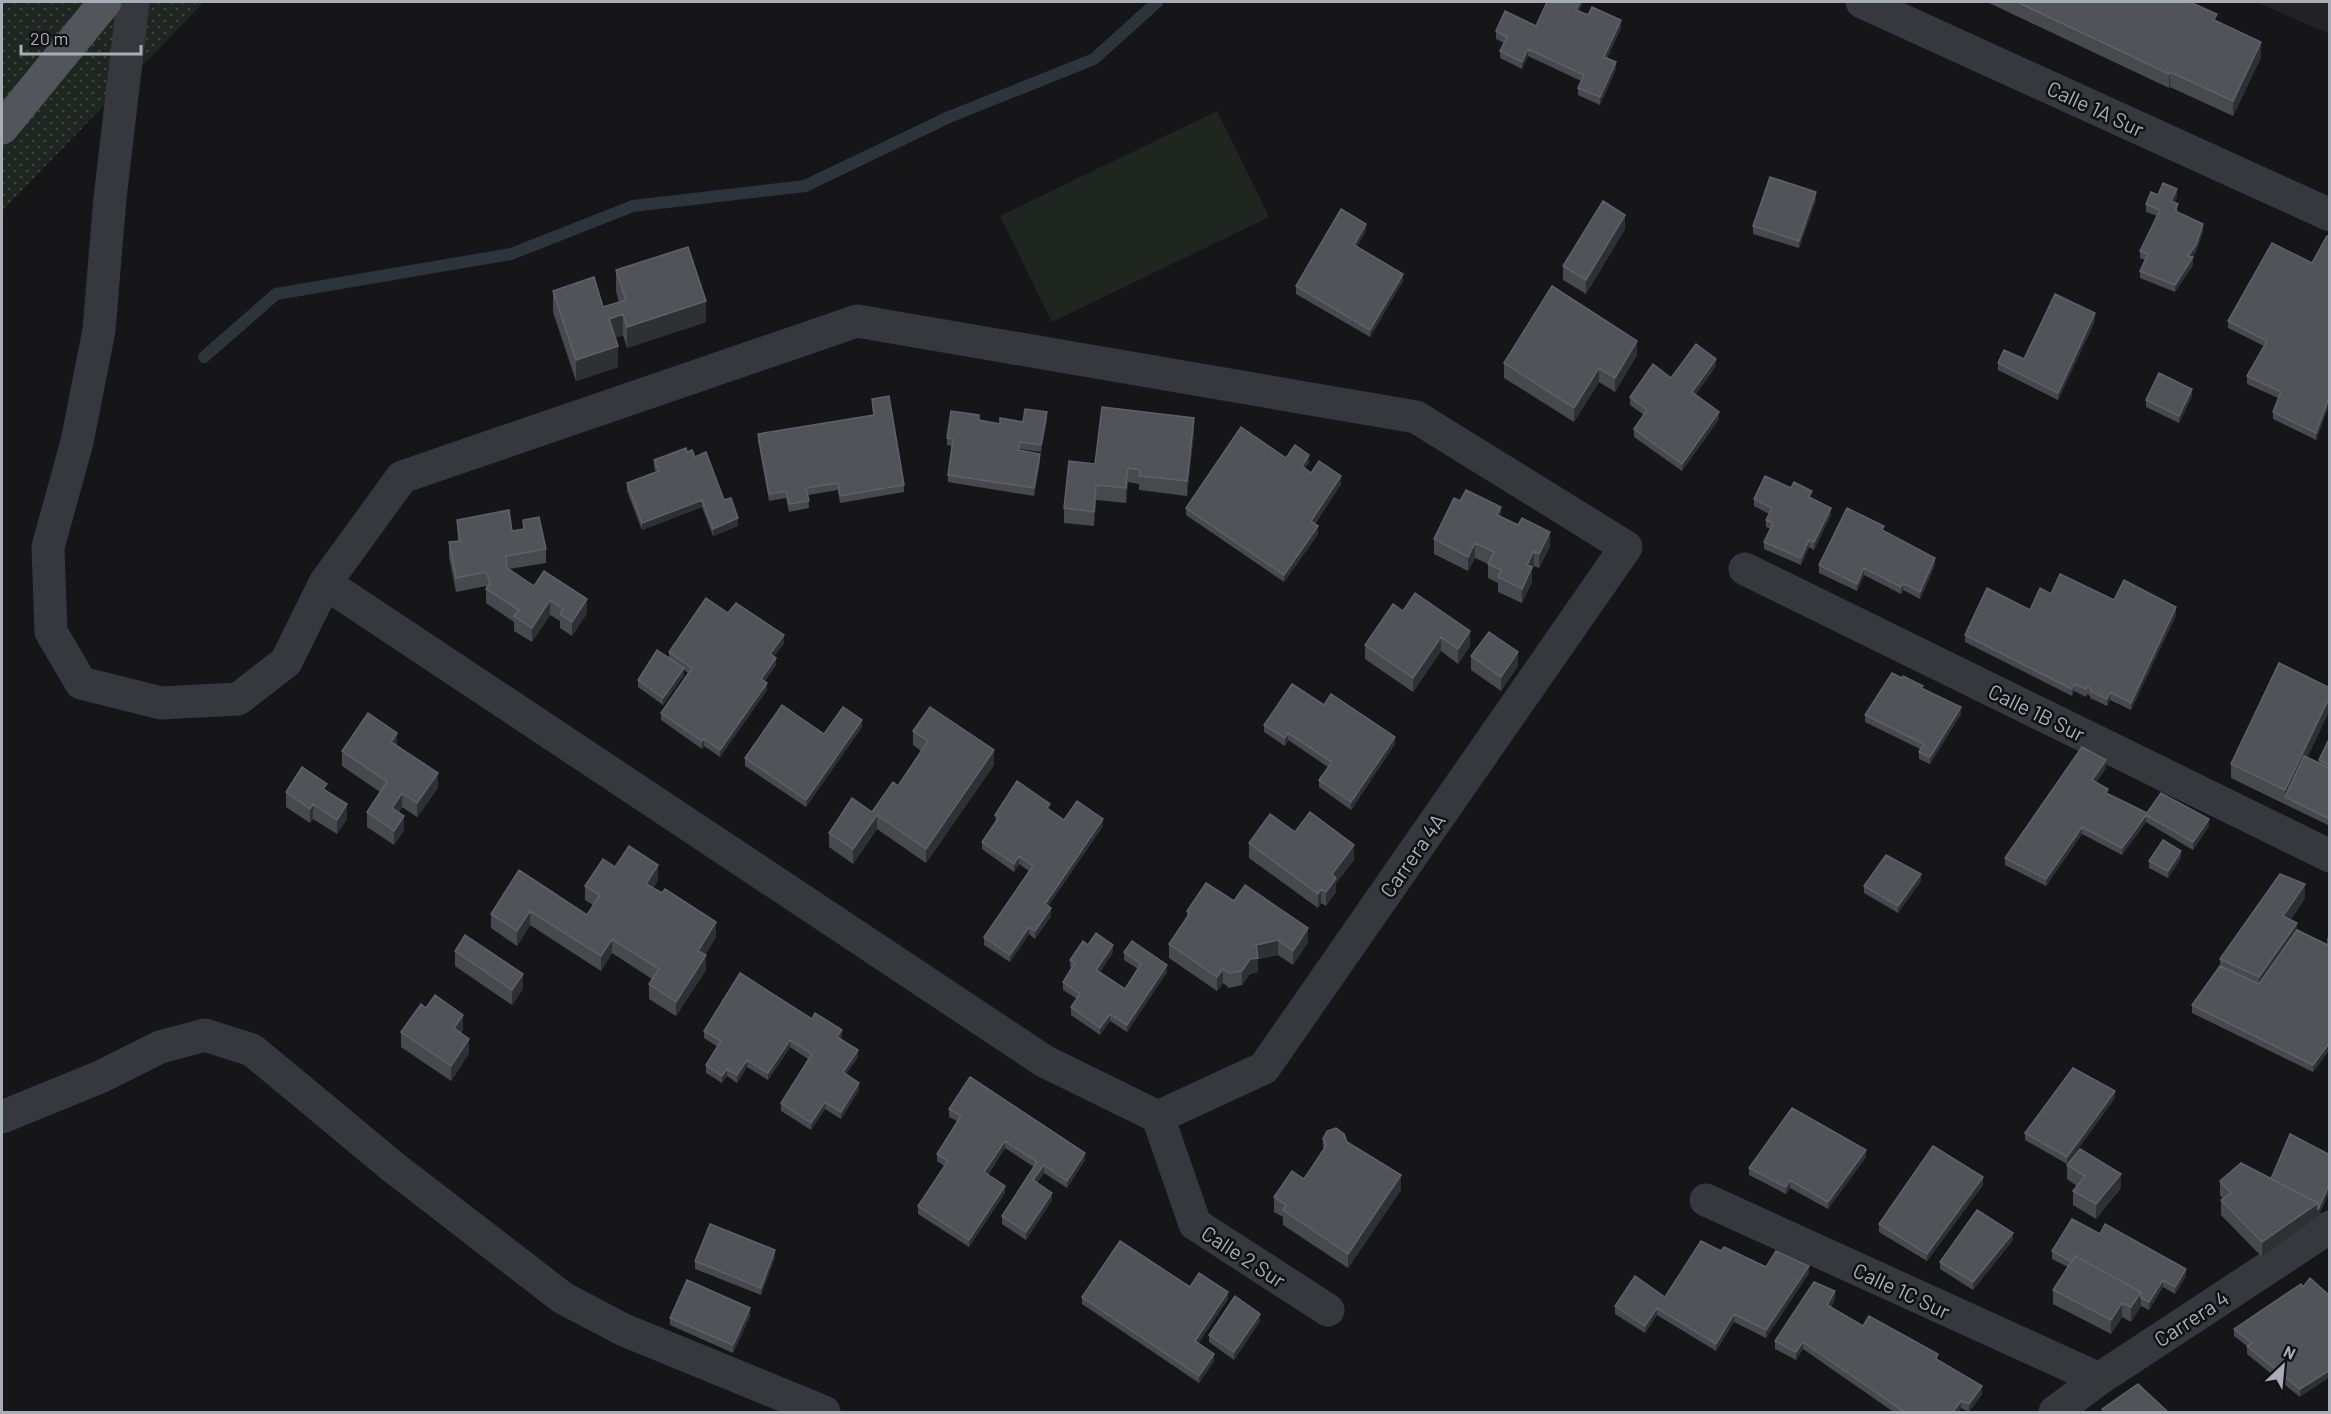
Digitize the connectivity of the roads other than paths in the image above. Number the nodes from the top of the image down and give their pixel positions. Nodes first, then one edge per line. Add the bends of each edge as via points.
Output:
1 (105, 2) edge
2 (133, 2) edge
3 (1862, 2) edge
4 (2, 128) edge
5 (2330, 215) edge
6 (1745, 569) dead end
7 (325, 584) junction
8 (2330, 856) edge
9 (2, 1116) edge
10 (1158, 1117) junction
11 (1706, 1200) dead end
12 (2330, 1227) edge
13 (1328, 1310) dead end
14 (2099, 1379) junction
15 (824, 1413) edge
16 (2055, 1413) edge

1 - 4 main road
2 - 7 street via 99,330 77,442 48,547 51,632 81,683 161,703 238,699 286,662
3 - 5 street, Calle 1A Sur
6 - 8 street, Calle 1B Sur
7 - 10 street via 1044,1061
7 - 10 street, Carrera 4A via 402,477 857,321 1416,417 1626,547 1264,1068
9 - 15 street via 100,1077 160,1047 205,1035 252,1050 384,1160 563,1298 624,1330
10 - 13 street, Calle 2 Sur via 1195,1224
11 - 14 street, Calle 1C Sur
12 - 14 street, Carrera 4
14 - 16 street, Carrera 4

